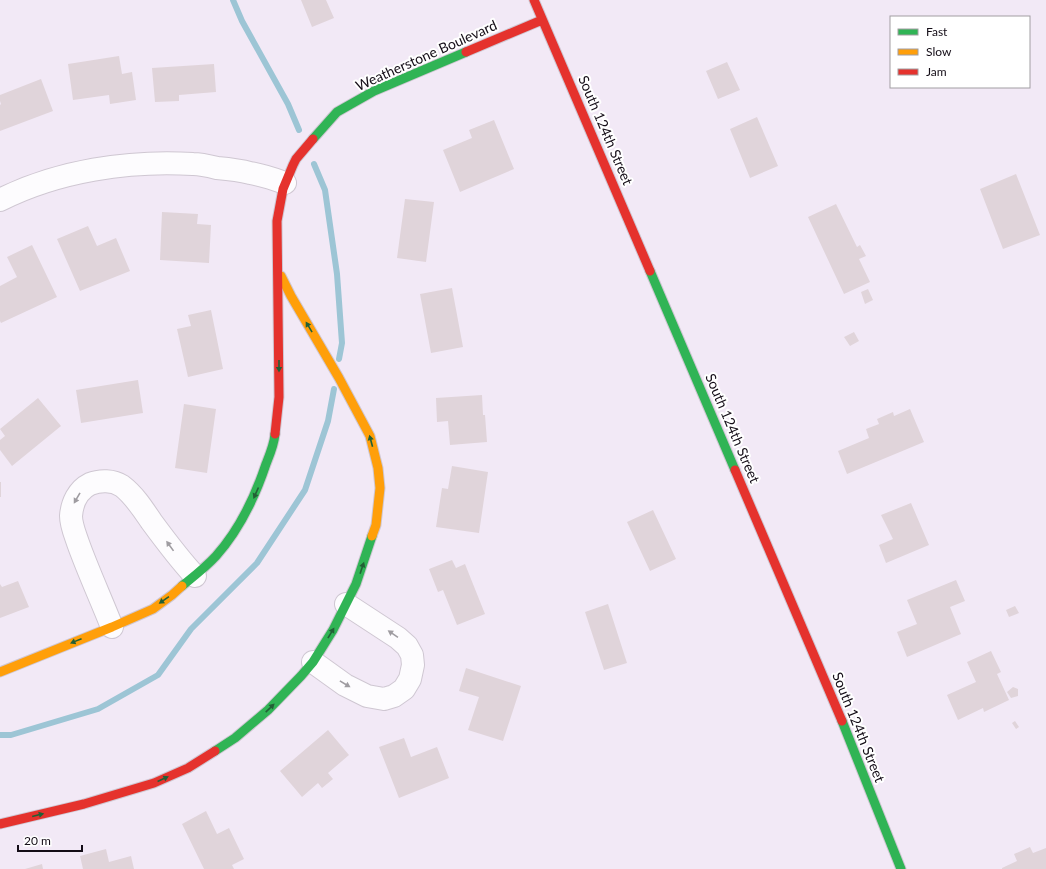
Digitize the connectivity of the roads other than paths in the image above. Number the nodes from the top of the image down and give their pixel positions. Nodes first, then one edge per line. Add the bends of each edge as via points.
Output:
1 (534, 0) edge
2 (542, 20) junction
3 (285, 183) junction
4 (0, 200) edge
5 (278, 271) junction
6 (195, 576) junction
7 (346, 604) junction
8 (112, 627) junction
9 (313, 662) junction
10 (0, 672) edge
11 (0, 824) edge
12 (902, 869) edge

1 - 2 street, South 124th Street
2 - 3 street, Weatherstone Boulevard via 374,91 337,112 296,159
2 - 12 street, South 124th Street via 823,676
3 - 4 street via 251,173 194,164 148,163 78,173 38,184
3 - 5 street, Weatherstone Boulevard via 277,221
5 -> 6 street, Weatherstone Boulevard via 279,397 274,442 261,480 239,525 216,556
7 -> 5 street via 356,584 376,525 380,488 378,468 370,436
6 -> 8 street, Weatherstone Boulevard via 153,608
6 -> 8 street via 136,500 122,486 110,481 97,481 85,487 73,505 72,525
9 -> 7 street
9 -> 7 street via 345,685 367,696 384,699 404,689 410,679 414,665 407,646
8 -> 10 street, Weatherstone Boulevard
11 -> 9 street via 84,804 154,783 188,768 235,738 268,710

